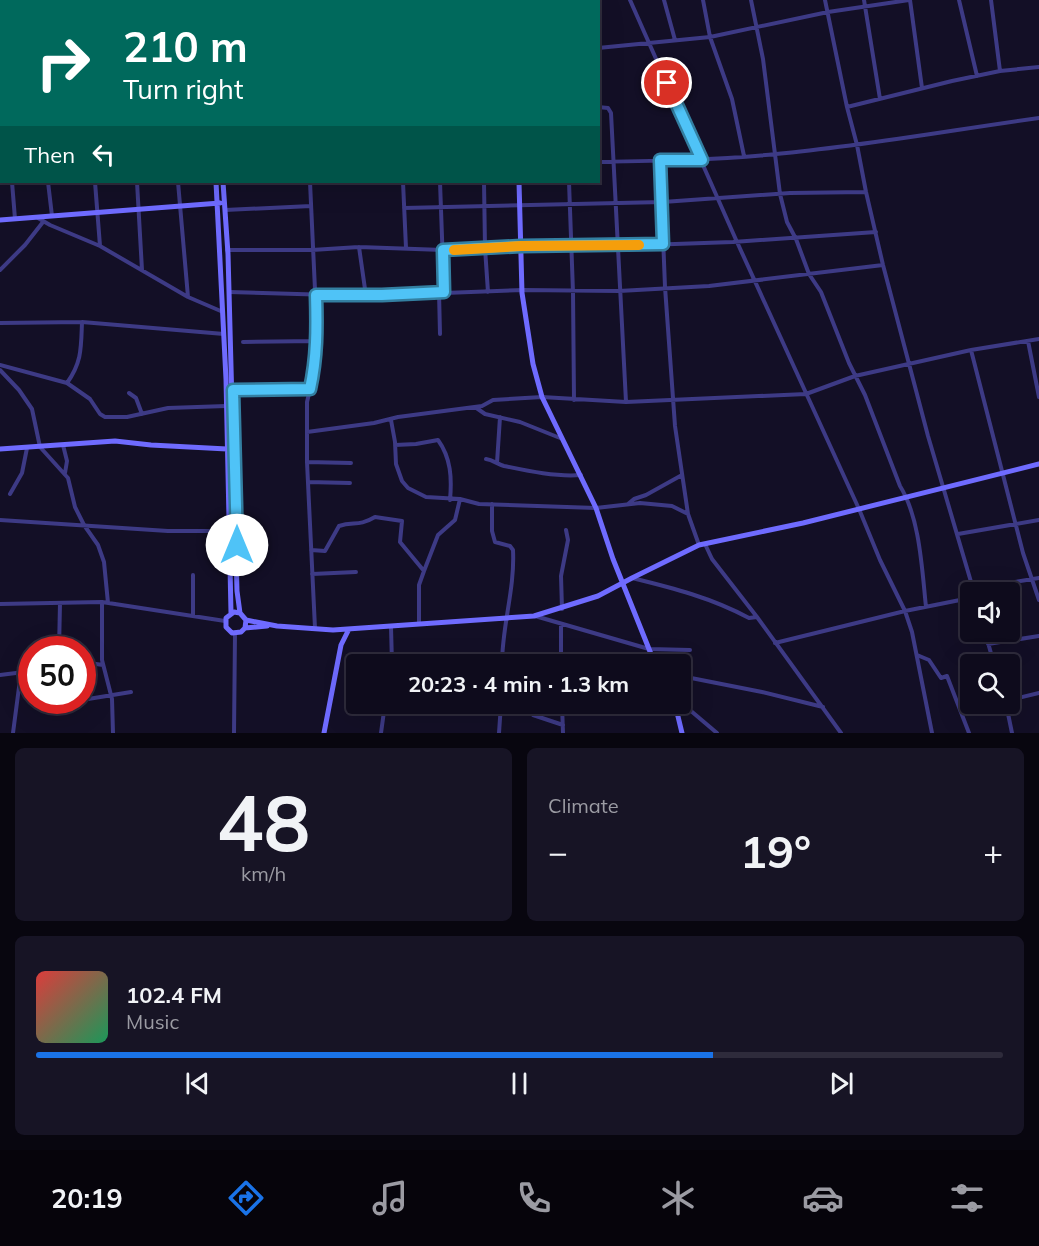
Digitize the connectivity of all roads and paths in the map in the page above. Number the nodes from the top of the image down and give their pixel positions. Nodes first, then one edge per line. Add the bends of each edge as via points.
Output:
1 (630, 0) edge
2 (664, 0) edge
3 (703, 0) edge
4 (751, 0) edge
5 (825, 0) edge
6 (864, 0) edge
7 (910, 0) edge
8 (959, 0) edge
9 (992, 0) edge
10 (865, 8) junction
11 (828, 12) junction
12 (757, 27) junction
13 (710, 38) junction
14 (675, 40) junction
15 (648, 44) junction
16 (600, 48) edge
17 (1039, 67) edge
18 (1000, 71) junction
19 (977, 76) junction
20 (922, 88) junction
21 (880, 99) junction
22 (600, 107) edge
23 (847, 107) junction
24 (1039, 118) edge
25 (857, 145) junction
26 (776, 154) junction
27 (744, 156) junction
28 (660, 160) junction
29 (702, 160) junction
30 (600, 162) edge
31 (614, 162) junction
32 (12, 183) edge
33 (48, 183) edge
34 (95, 183) edge
35 (137, 183) edge
36 (178, 183) edge
37 (216, 183) edge
38 (223, 183) edge
39 (310, 183) edge
40 (403, 183) edge
41 (440, 183) edge
42 (484, 183) edge
43 (519, 183) edge
44 (569, 183) edge
45 (866, 192) junction
46 (780, 194) junction
47 (717, 197) junction
48 (663, 201) junction
49 (615, 202) junction
50 (220, 203) junction
51 (570, 203) junction
52 (520, 205) junction
53 (181, 206) junction
54 (310, 206) junction
55 (441, 206) junction
56 (404, 207) junction
57 (485, 207) junction
58 (139, 208) junction
59 (224, 210) junction
60 (97, 211) junction
61 (52, 216) junction
62 (15, 219) junction
63 (0, 220) edge
64 (40, 220) junction
65 (876, 232) junction
66 (796, 239) junction
67 (737, 242) junction
68 (663, 244) junction
69 (100, 246) junction
70 (521, 246) junction
71 (572, 246) junction
72 (616, 246) junction
73 (358, 247) junction
74 (406, 248) junction
75 (485, 248) junction
76 (227, 250) junction
77 (312, 250) junction
78 (443, 250) junction
79 (884, 266) junction
80 (0, 270) edge
81 (142, 270) junction
82 (809, 274) junction
83 (756, 280) junction
84 (665, 287) junction
85 (523, 290) junction
86 (619, 291) junction
87 (229, 292) junction
88 (439, 292) junction
89 (444, 292) junction
90 (488, 292) junction
91 (573, 292) junction
92 (316, 295) junction
93 (366, 296) junction
94 (188, 297) junction
95 (223, 312) junction
96 (82, 322) junction
97 (0, 323) edge
98 (224, 334) junction
99 (440, 334) dead end
100 (1039, 339) edge
101 (317, 341) junction
102 (1028, 341) junction
103 (243, 342) dead end
104 (971, 350) junction
105 (911, 364) junction
106 (0, 365) edge
107 (0, 370) edge
108 (855, 376) junction
109 (67, 383) junction
110 (229, 389) junction
111 (310, 389) junction
112 (129, 393) dead end
113 (806, 394) junction
114 (542, 397) junction
115 (1039, 397) edge
116 (674, 399) junction
117 (574, 400) junction
118 (626, 402) junction
119 (226, 406) junction
120 (474, 407) junction
121 (142, 414) junction
122 (500, 417) junction
123 (390, 420) junction
124 (307, 432) junction
125 (560, 438) junction
126 (63, 445) junction
127 (395, 445) junction
128 (40, 447) junction
129 (27, 448) junction
130 (0, 449) edge
131 (227, 449) junction
132 (486, 459) dead end
133 (307, 462) junction
134 (351, 463) dead end
135 (497, 464) junction
136 (1039, 464) edge
137 (64, 473) junction
138 (1001, 473) junction
139 (581, 475) junction
140 (682, 475) junction
141 (308, 483) junction
142 (350, 483) dead end
143 (944, 487) junction
144 (10, 494) dead end
145 (907, 496) junction
146 (460, 499) junction
147 (450, 500) junction
148 (492, 504) junction
149 (628, 504) junction
150 (596, 508) junction
151 (860, 509) junction
152 (688, 514) junction
153 (0, 520) edge
154 (1039, 520) edge
155 (84, 525) junction
156 (1016, 525) junction
157 (566, 530) dead end
158 (229, 531) junction
159 (958, 534) junction
160 (702, 544) junction
161 (311, 550) junction
162 (423, 571) junction
163 (356, 572) dead end
164 (312, 574) junction
165 (193, 575) dead end
166 (632, 578) junction
167 (1039, 578) edge
168 (1032, 579) junction
169 (971, 582) edge
170 (1017, 582) edge
171 (624, 584) junction
172 (960, 600) edge
173 (1039, 600) edge
174 (102, 602) junction
175 (60, 603) junction
176 (108, 603) junction
177 (0, 604) edge
178 (926, 607) junction
179 (562, 609) junction
180 (905, 611) junction
181 (231, 613) junction
182 (240, 613) junction
183 (193, 616) junction
184 (534, 616) junction
185 (757, 616) junction
186 (507, 618) junction
187 (246, 620) junction
188 (225, 621) junction
189 (561, 624) junction
190 (419, 625) junction
191 (277, 626) junction
192 (391, 627) junction
193 (245, 628) junction
194 (315, 629) junction
195 (333, 630) junction
196 (348, 631) junction
197 (235, 633) junction
198 (59, 636) edge
199 (1039, 636) edge
200 (775, 643) junction
201 (988, 644) joint
202 (341, 645) junction
203 (649, 649) junction
204 (690, 650) dead end
205 (392, 654) edge
206 (503, 654) edge
207 (561, 654) edge
208 (651, 654) edge
209 (917, 654) junction
210 (991, 654) edge
211 (96, 664) edge
212 (104, 665) junction
213 (18, 672) edge
214 (0, 675) edge
215 (691, 678) edge
216 (131, 693) dead end
217 (1039, 693) edge
218 (18, 695) edge
219 (111, 697) junction
220 (1020, 698) edge
221 (96, 699) edge
222 (823, 707) junction
223 (691, 711) edge
224 (384, 714) edge
225 (500, 714) edge
226 (532, 714) edge
227 (562, 714) edge
228 (678, 714) edge
229 (1008, 714) edge
230 (563, 725) junction
231 (13, 733) edge
232 (113, 733) edge
233 (234, 733) edge
234 (324, 733) edge
235 (381, 733) edge
236 (499, 733) edge
237 (563, 733) edge
238 (682, 733) edge
239 (717, 733) edge
240 (841, 733) edge
241 (932, 733) edge
242 (969, 733) edge
243 (1012, 733) edge

1 - 15 street
2 - 14 street
3 - 13 street
4 - 12 street
5 - 11 street
6 - 10 street
7 - 10 street
7 - 20 street
8 - 19 street
9 - 18 street
10 - 11 street
10 - 21 street
11 - 12 street
11 - 23 street
12 - 13 street
12 - 26 street
13 - 14 street
13 - 27 street via 732,99
14 - 15 street
15 - 16 street
15 - 29 street
17 - 18 street
18 - 19 street
19 - 20 street
20 - 21 street
21 - 23 street
22 - 31 street via 608,108 610,113
23 - 25 street
24 - 25 street
25 - 26 street
25 - 45 street
26 - 27 street
26 - 46 street
27 - 29 street
28 - 29 street
28 - 31 street
28 - 48 street
29 - 47 street
30 - 31 street
31 - 49 street
32 - 62 street
33 - 61 street
34 - 60 street
35 - 58 street
36 - 53 street
37 - 50 main road
38 - 50 main road
39 - 54 street
40 - 56 street
41 - 55 street
42 - 57 street
43 - 52 main road
44 - 51 street
45 - 46 street
45 - 65 street
46 - 47 street
46 - 66 street
47 - 48 street
47 - 67 street
48 - 49 street
48 - 68 street
49 - 51 street
49 - 72 street
50 - 53 main road
50 - 59 main road
50 - 95 main road
51 - 52 street
51 - 71 street
52 - 57 street
52 - 70 main road
53 - 58 main road
53 - 94 street
54 - 59 street
54 - 77 street
55 - 56 street
55 - 57 street
55 - 78 street
56 - 74 street
57 - 75 street
58 - 60 main road
58 - 81 street
59 - 76 main road
60 - 61 main road
60 - 69 street
61 - 64 main road
62 - 63 main road
62 - 64 main road
64 - 69 street
64 - 80 street via 25,245
65 - 66 street
65 - 79 street
66 - 67 street
66 - 82 street
67 - 68 street
67 - 83 street
68 - 72 street
68 - 84 street
69 - 81 street
70 - 71 street
70 - 75 street
70 - 85 main road
71 - 72 street
71 - 91 street
72 - 86 street
73 - 74 street
73 - 77 street
73 - 93 street
74 - 78 street
75 - 78 street
75 - 90 street
76 - 77 street
76 - 87 main road
77 - 92 street
78 - 89 street
79 - 82 street
79 - 105 street
81 - 94 street
82 - 83 street
82 - 108 street via 821,292
83 - 84 street
83 - 113 street
84 - 86 street
84 - 116 street
85 - 90 street
85 - 91 street
85 - 114 main road via 533,364
86 - 91 street
86 - 118 street
87 - 92 street
87 - 110 main road
88 - 89 street
88 - 93 street
88 - 99 street
89 - 90 street
91 - 117 street
92 - 93 street
92 - 101 street
94 - 95 street
95 - 98 main road
96 - 97 street
96 - 98 street
96 - 109 street via 78,366
98 - 110 main road
100 - 102 street
101 - 103 street
101 - 111 street
102 - 104 street
102 - 115 street
104 - 105 street
104 - 138 street
105 - 108 street
105 - 143 street
106 - 109 street
107 - 128 street via 32,409
108 - 113 street
108 - 145 street
109 - 121 street via 90,399 105,417
110 - 111 street
110 - 119 main road
110 - 182 main road
111 - 124 street
112 - 121 street via 136,398
113 - 116 street
113 - 151 street
114 - 117 street
114 - 120 street via 493,400
114 - 125 main road
116 - 118 street
116 - 140 street
117 - 118 street
119 - 121 street via 168,408
119 - 131 main road
120 - 122 street
120 - 123 street
122 - 125 street
122 - 135 street
123 - 124 street
123 - 127 street
124 - 133 street
125 - 139 main road
126 - 128 main road
126 - 131 main road via 115,441
126 - 137 street via 68,461
127 - 147 street via 396,464 408,488 426,497
127 - 147 street via 438,440 445,449 449,467
128 - 129 main road
128 - 137 street
129 - 130 main road
129 - 144 street via 22,473
131 - 158 main road
132 - 135 street
133 - 134 street
133 - 141 street
135 - 139 street
136 - 138 main road
137 - 155 street
138 - 143 main road
138 - 156 street
139 - 150 main road
140 - 149 street
140 - 152 street
141 - 142 street
141 - 161 street
143 - 145 main road
143 - 159 street
145 - 151 main road
145 - 178 street via 921,560
146 - 147 street
146 - 148 street
146 - 162 street via 455,520 438,535
148 - 150 street
148 - 186 street via 495,542 513,550
149 - 150 street
149 - 152 street via 672,506
150 - 171 main road
151 - 160 main road
151 - 180 street
152 - 160 street
153 - 155 street
154 - 156 street
155 - 158 street
155 - 176 street via 98,544 104,562
156 - 159 street
156 - 168 street
157 - 179 street
158 - 181 main road
159 - 169 street
160 - 166 main road
160 - 185 street
161 - 162 street via 325,551 339,526 365,523 375,517 402,521 400,542
161 - 164 street
162 - 190 street
163 - 164 street
164 - 194 street
165 - 183 street
166 - 171 main road
166 - 185 street via 718,602 749,618
167 - 168 street
168 - 170 street
168 - 173 street
171 - 179 main road
171 - 203 main road
172 - 178 street
174 - 175 street
174 - 176 street
174 - 212 street
175 - 177 street
175 - 198 street
176 - 183 street
178 - 180 street
179 - 184 main road
180 - 200 street
180 - 209 street
181 - 182 main road
181 - 188 main road
182 - 187 main road
183 - 188 street
184 - 186 main road
184 - 189 street
185 - 200 street
186 - 190 main road
186 - 206 street
187 - 191 main road
187 - 193 main road
188 - 197 main road
189 - 203 street
189 - 207 street
190 - 192 main road
191 - 193 main road
191 - 194 main road
192 - 196 main road
192 - 205 street
193 - 197 main road
194 - 195 main road
195 - 196 main road
195 - 202 main road
196 - 202 main road
197 - 233 street
199 - 201 street
200 - 222 street
201 - 210 street
202 - 234 main road
203 - 204 street
203 - 208 main road
209 - 241 street
209 - 242 street via 928,660 941,678 947,676
211 - 212 street
212 - 219 street
213 - 214 street
215 - 222 street
216 - 219 street
217 - 220 street
218 - 231 street
219 - 221 street
219 - 232 street
222 - 240 street
223 - 239 street
224 - 235 street
225 - 236 street
226 - 230 street
227 - 230 street
228 - 238 main road
229 - 243 street
230 - 237 street

